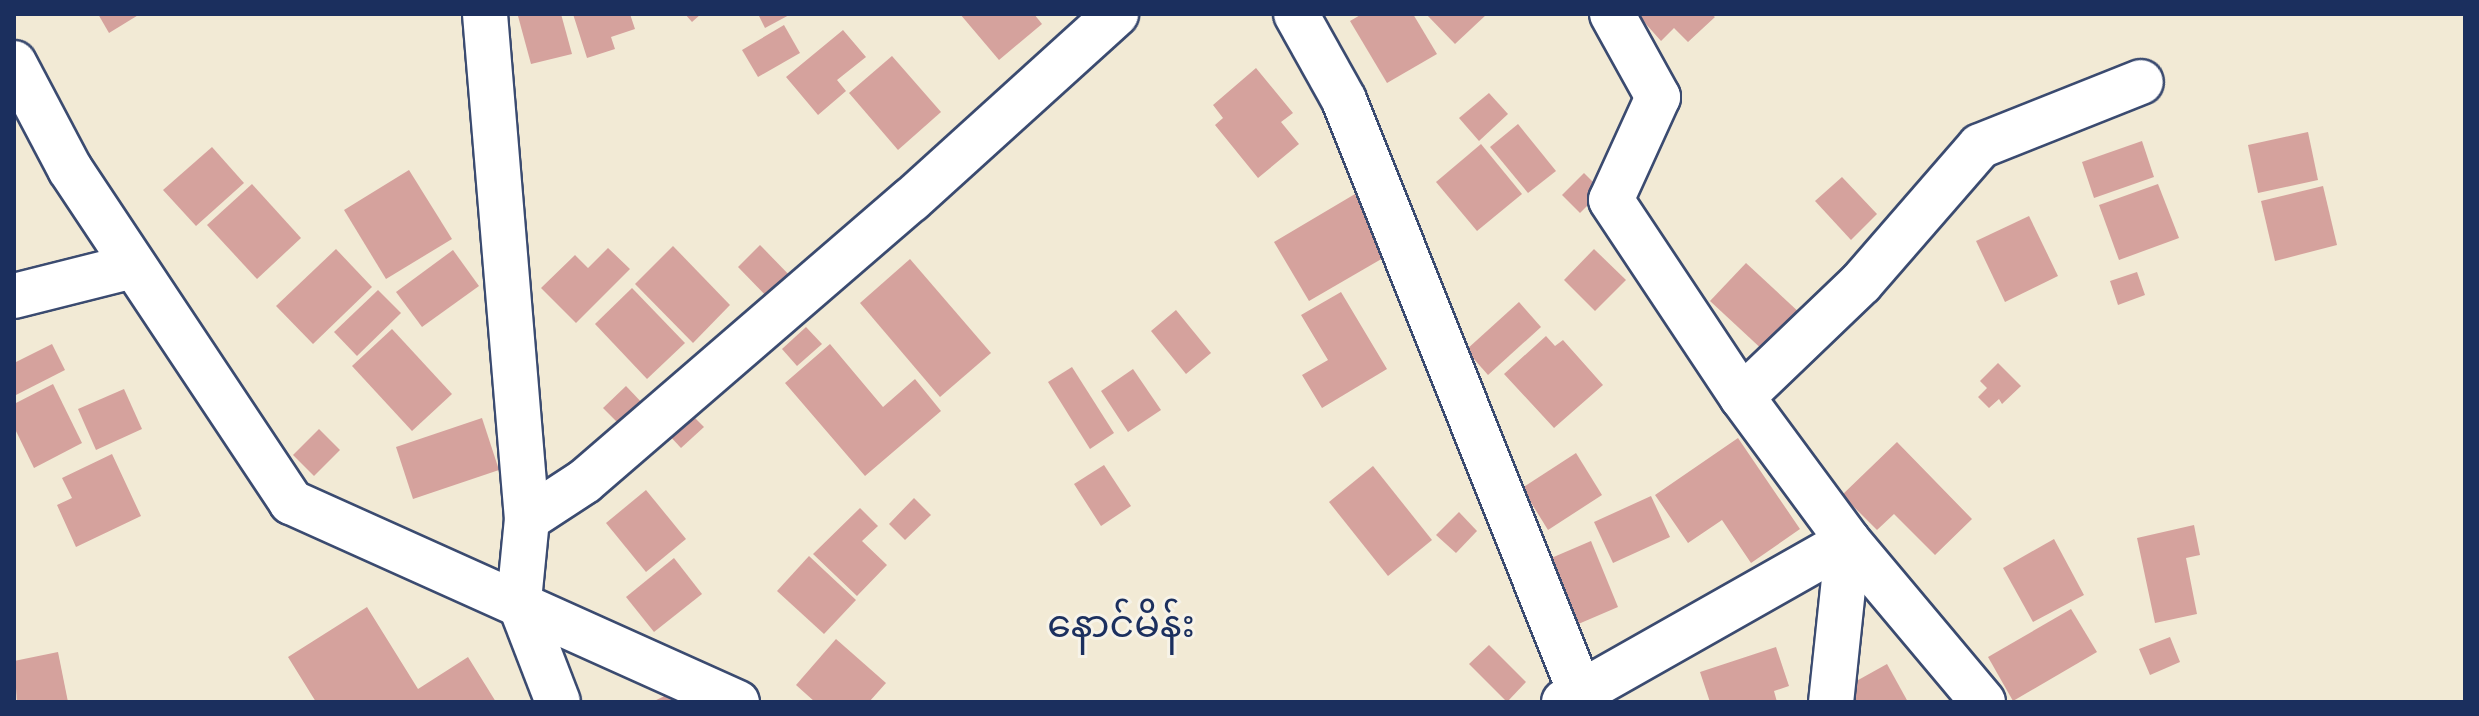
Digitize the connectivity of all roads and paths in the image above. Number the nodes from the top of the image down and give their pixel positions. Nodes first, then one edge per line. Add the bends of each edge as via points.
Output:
1 (485, 14) edge
2 (1116, 14) edge
3 (1296, 14) edge
4 (1612, 14) edge
5 (14, 63) edge
6 (2141, 82) dead end
7 (133, 266) junction
8 (14, 296) edge
9 (1742, 397) junction
10 (527, 519) junction
11 (1848, 541) junction
12 (519, 601) junction
13 (1577, 698) edge
14 (558, 702) edge
15 (737, 702) edge
16 (1831, 702) edge
17 (1983, 702) edge

1 - 10 street
2 - 10 street via 911,200 585,481
3 - 13 street via 1344,100
4 - 9 street via 1658,97 1611,200
5 - 7 street via 70,169
6 - 9 street via 1980,146 1861,283
7 - 8 street
7 - 12 street via 291,502
9 - 11 street
10 - 12 street
11 - 13 street
11 - 16 street
11 - 17 street
12 - 14 street
12 - 15 street

